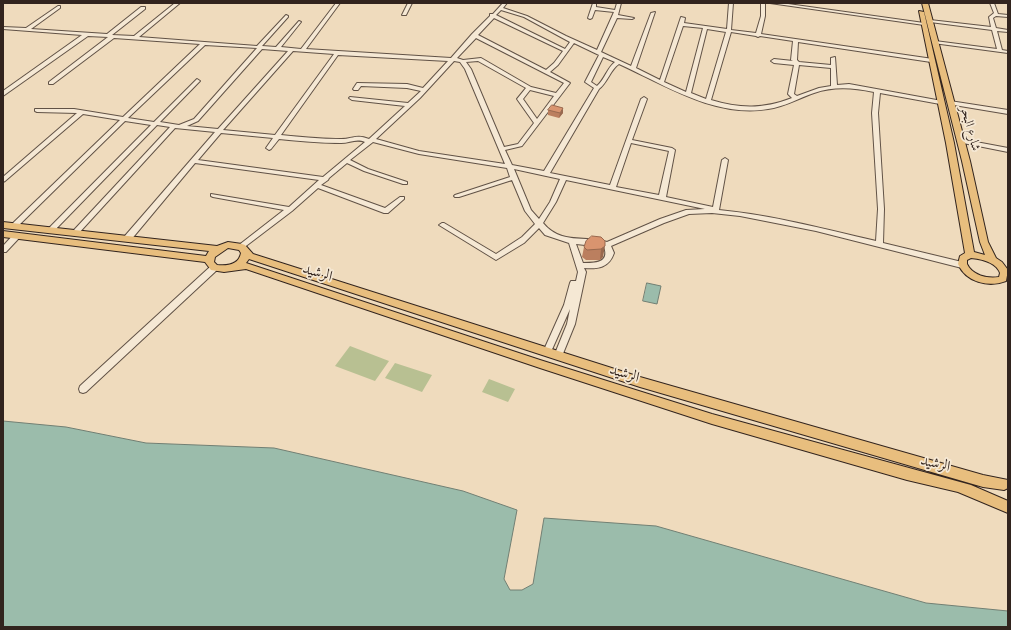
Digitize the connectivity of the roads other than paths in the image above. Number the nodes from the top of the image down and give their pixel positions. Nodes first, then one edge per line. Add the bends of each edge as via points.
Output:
1 (178, 3) edge
2 (338, 3) edge
3 (410, 3) edge
4 (505, 3) edge
5 (596, 3) edge
6 (619, 3) edge
7 (731, 3) edge
8 (763, 3) edge
9 (772, 3) edge
10 (813, 3) edge
11 (919, 3) edge
12 (925, 3) edge
13 (992, 3) edge
14 (794, 5) edge
15 (58, 7) dead end
16 (143, 8) dead end
17 (593, 8) junction
18 (811, 8) junction
19 (501, 9) junction
20 (653, 13) dead end
21 (404, 14) dead end
22 (616, 14) junction
23 (492, 15) junction
24 (995, 15) junction
25 (286, 16) dead end
26 (1008, 16) edge
27 (590, 18) dead end
28 (632, 18) dead end
29 (683, 18) dead end
30 (299, 22) dead end
31 (927, 22) junction
32 (681, 24) junction
33 (3, 28) edge
34 (28, 28) junction
35 (705, 28) junction
36 (994, 29) junction
37 (729, 31) junction
38 (1008, 31) edge
39 (86, 34) junction
40 (474, 35) junction
41 (111, 36) junction
42 (758, 36) junction
43 (136, 37) junction
44 (796, 40) junction
45 (573, 41) junction
46 (935, 42) junction
47 (204, 43) junction
48 (260, 46) junction
49 (278, 48) junction
50 (292, 49) junction
51 (303, 50) junction
52 (566, 51) junction
53 (1000, 51) junction
54 (1008, 52) edge
55 (337, 53) junction
56 (600, 53) junction
57 (833, 58) dead end
58 (452, 60) junction
59 (931, 60) junction
60 (463, 61) junction
61 (774, 61) dead end
62 (619, 62) junction
63 (797, 63) junction
64 (833, 67) junction
65 (633, 68) junction
66 (547, 72) junction
67 (934, 76) junction
68 (944, 77) junction
69 (434, 79) junction
70 (197, 81) dead end
71 (51, 83) dead end
72 (661, 83) junction
73 (407, 86) junction
74 (834, 87) junction
75 (529, 88) junction
76 (597, 88) junction
77 (356, 89) dead end
78 (424, 90) junction
79 (877, 91) junction
80 (3, 94) edge
81 (688, 94) junction
82 (557, 95) junction
83 (352, 98) dead end
84 (796, 98) junction
85 (644, 99) dead end
86 (708, 101) junction
87 (940, 102) junction
88 (950, 103) junction
89 (409, 105) junction
90 (37, 110) dead end
91 (82, 112) junction
92 (1008, 112) edge
93 (124, 119) junction
94 (196, 120) junction
95 (536, 122) junction
96 (155, 124) junction
97 (173, 127) junction
98 (180, 127) junction
99 (200, 129) junction
100 (219, 131) junction
101 (277, 136) junction
102 (371, 141) junction
103 (629, 141) junction
104 (960, 141) junction
105 (269, 148) dead end
106 (502, 149) junction
107 (1008, 150) edge
108 (346, 160) junction
109 (725, 160) dead end
110 (193, 161) junction
111 (508, 166) junction
112 (546, 174) junction
113 (513, 178) junction
114 (564, 178) junction
115 (326, 179) junction
116 (3, 180) edge
117 (405, 183) dead end
118 (318, 186) junction
119 (612, 188) junction
120 (212, 195) dead end
121 (458, 196) dead end
122 (402, 198) dead end
123 (662, 198) junction
124 (716, 209) junction
125 (290, 210) junction
126 (740, 214) junction
127 (538, 223) junction
128 (3, 225) edge
129 (442, 225) dead end
130 (14, 226) junction
131 (51, 230) junction
132 (76, 232) junction
133 (3, 234) edge
134 (17, 236) junction
135 (127, 239) junction
136 (572, 240) junction
137 (879, 244) junction
138 (607, 245) junction
139 (218, 249) junction
140 (3, 250) edge
141 (244, 250) junction
142 (970, 255) junction
143 (209, 259) junction
144 (992, 260) junction
145 (580, 265) junction
146 (962, 265) junction
147 (234, 267) junction
148 (1005, 267) edge
149 (214, 268) junction
150 (1006, 278) edge
151 (547, 352) junction
152 (558, 356) junction
153 (83, 389) dead end
154 (1004, 484) dead end
155 (1007, 507) dead end

1 - 43 street
2 - 51 street
3 - 21 street
4 - 19 street
5 - 17 street
6 - 22 street
7 - 37 street
8 - 42 street
9 - 14 street
10 - 18 street
11 - 31 main road, شارع البحر
12 - 31 main road, شارع البحر
13 - 24 street
14 - 18 street
15 - 34 street
16 - 41 street
17 - 22 street
17 - 27 street
18 - 31 street
19 - 23 street
19 - 45 street via 525,17
20 - 65 street
22 - 28 street
22 - 56 street
23 - 40 street
23 - 52 street
24 - 26 street
24 - 36 street via 991,17
25 - 48 street
29 - 32 street
30 - 49 street
31 - 36 street
31 - 46 main road, شارع البحر
31 - 59 main road, شارع البحر
32 - 35 street
32 - 72 street
33 - 34 street
34 - 39 street
35 - 37 street
35 - 81 street
36 - 38 street
36 - 53 street
37 - 42 street
37 - 86 street
39 - 41 street
39 - 80 street
40 - 58 street
40 - 66 street
41 - 43 street
41 - 71 street
42 - 44 street
43 - 47 street
44 - 59 street
44 - 63 street via 794,60
45 - 52 street
45 - 56 street
46 - 53 street
46 - 68 main road, شارع البحر
47 - 48 street
47 - 93 street
48 - 49 street
48 - 94 street
49 - 50 street
50 - 51 street
50 - 100 street
51 - 55 street
52 - 66 street
53 - 54 street
55 - 58 street
55 - 101 street
56 - 62 street
56 - 76 street via 588,82
57 - 64 street
58 - 60 street
58 - 69 street
59 - 67 main road, شارع البحر
60 - 75 street via 479,59
60 - 106 street
61 - 63 street
62 - 65 street
62 - 76 street via 614,64 602,85
63 - 64 street
63 - 84 street via 791,94
64 - 74 street
65 - 72 street
66 - 82 street via 567,83
67 - 68 main road
67 - 87 main road, شارع البحر
68 - 88 main road, شارع البحر
69 - 73 street
69 - 78 street
70 - 96 street
72 - 81 street
73 - 77 street via 359,84
73 - 78 street
74 - 79 street via 849,86
74 - 84 street via 811,91
75 - 82 street
75 - 95 street via 520,99
76 - 112 street
78 - 89 street
79 - 87 street
79 - 137 street via 875,114 881,209
81 - 86 street
82 - 95 street
83 - 89 street
84 - 86 street via 779,105 747,108 724,106
85 - 103 street
87 - 142 main road, شارع البحر
88 - 92 street
88 - 104 main road, شارع البحر
89 - 102 street
90 - 91 street
91 - 93 street
91 - 116 street
93 - 96 street
93 - 130 street
94 - 98 street
94 - 99 street via 195,126
95 - 106 street via 520,145
96 - 97 street
96 - 131 street
97 - 98 street
97 - 132 street
98 - 99 street
99 - 100 street
100 - 101 street
100 - 110 street
101 - 102 street via 343,141 360,138
101 - 105 street
102 - 108 street
102 - 111 street via 464,161
103 - 119 street
103 - 123 street via 672,150
104 - 107 street
104 - 144 main road, شارع البحر via 984,242
106 - 111 street
108 - 115 street
108 - 117 street via 366,170
109 - 124 street
110 - 115 street
110 - 135 street
111 - 112 street
111 - 113 street
112 - 114 street
113 - 121 street
113 - 127 street via 528,211
114 - 119 street
114 - 127 street via 560,190
115 - 118 street
118 - 122 street via 386,211
118 - 125 street
119 - 123 street
120 - 125 street
123 - 124 street
124 - 126 street
125 - 141 street
126 - 137 street
126 - 138 street via 688,212
127 - 129 street via 525,239 496,257
127 - 136 street via 546,233
128 - 130 main road
130 - 131 main road
131 - 132 main road
132 - 135 main road
133 - 134 main road
134 - 140 street
134 - 143 main road
135 - 139 main road
136 - 138 street
136 - 145 street
137 - 146 street
138 - 145 street via 610,253 608,259 597,266
139 - 141 main road via 233,245
139 - 143 main road
141 - 147 main road via 242,262
141 - 151 main road, الرشيد via 250,256
142 - 144 main road
142 - 146 main road via 963,258
143 - 149 main road
144 - 148 main road
145 - 151 street via 568,304
145 - 152 street via 582,272 571,324
146 - 150 main road via 980,279 992,282
147 - 149 main road
147 - 155 main road, الرشيد via 246,266 712,419 933,479 980,494
148 - 150 main road
149 - 153 street
151 - 152 main road, الرشيد
152 - 154 main road, الرشيد via 983,481

